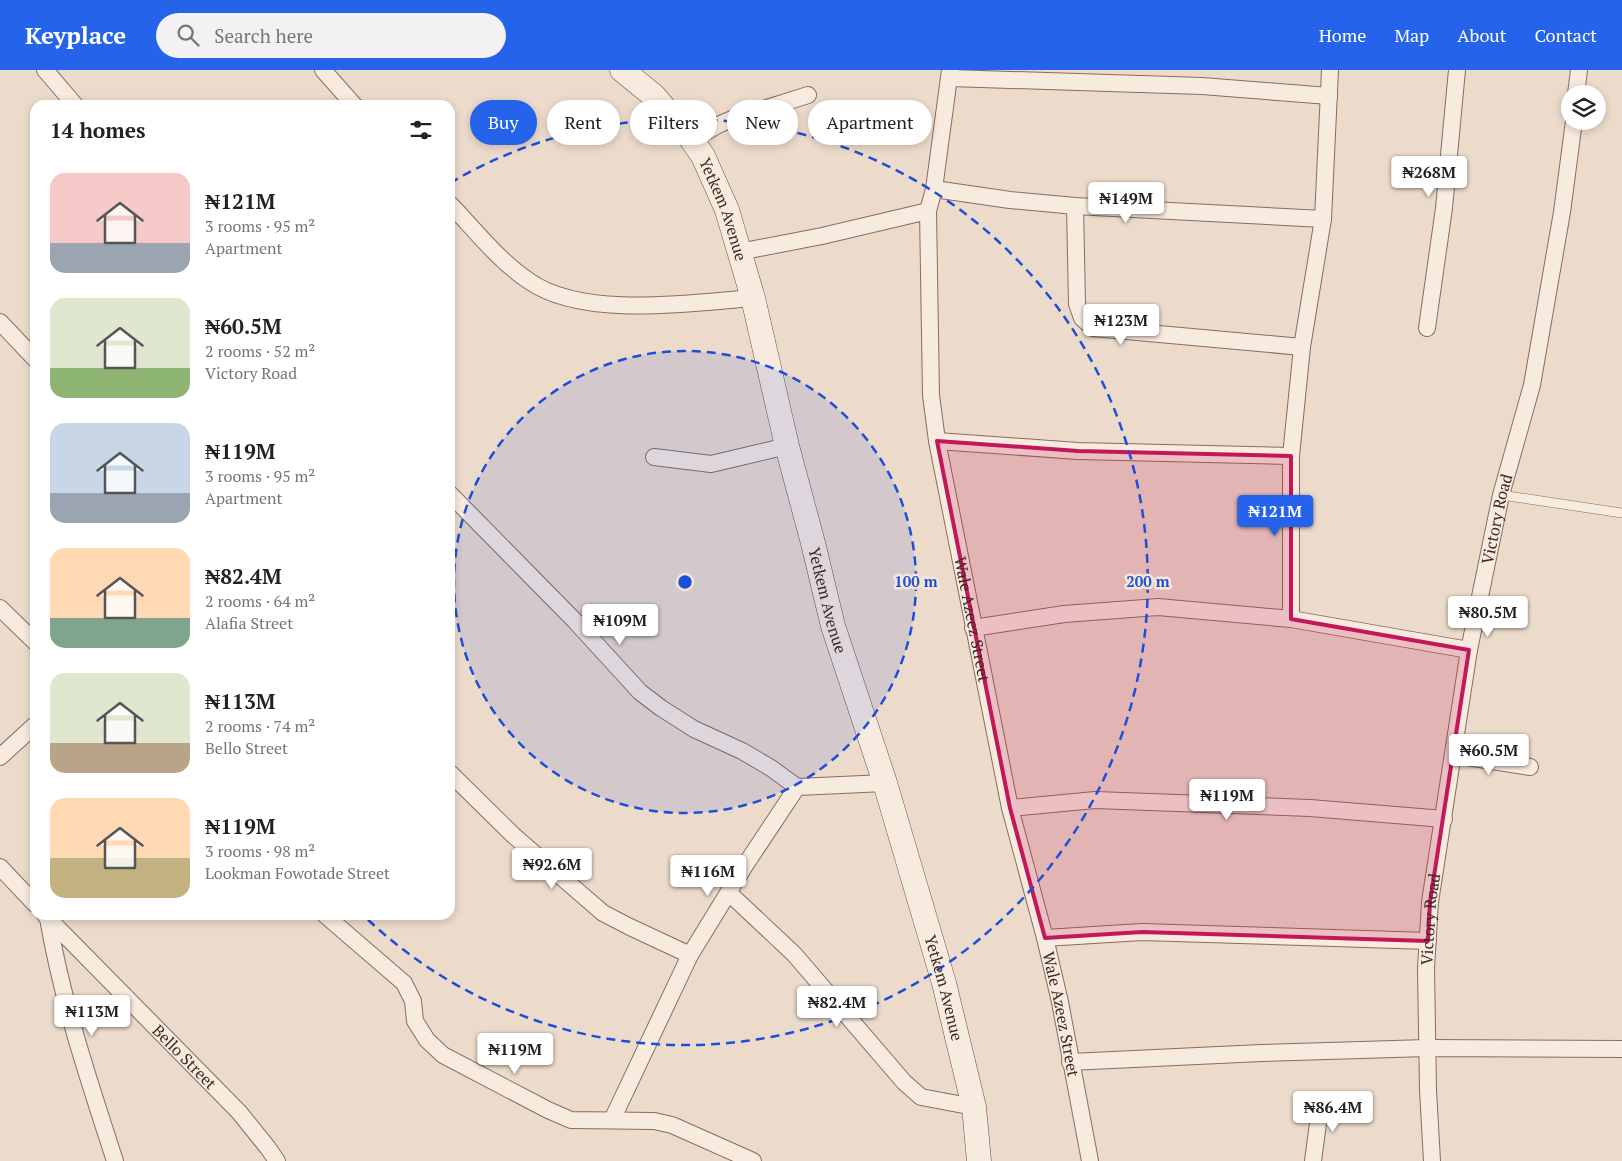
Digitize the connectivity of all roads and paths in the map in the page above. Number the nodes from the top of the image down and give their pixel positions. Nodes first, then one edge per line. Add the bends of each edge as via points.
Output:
1 (45, 70) edge
2 (323, 70) edge
3 (622, 70) edge
4 (1330, 70) edge
5 (1458, 70) edge
6 (1579, 70) edge
7 (950, 74) edge
8 (1203, 78) edge
9 (1577, 85) edge
10 (808, 95) dead end
11 (1329, 96) junction
12 (71, 100) edge
13 (350, 100) edge
14 (657, 100) edge
15 (717, 126) edge
16 (1573, 130) edge
17 (695, 145) edge
18 (934, 189) junction
19 (1074, 206) junction
20 (455, 209) edge
21 (928, 211) junction
22 (1322, 218) junction
23 (739, 252) junction
24 (753, 298) junction
25 (0, 322) edge
26 (1427, 328) dead end
27 (1302, 347) junction
28 (30, 354) edge
29 (937, 441) junction
30 (787, 446) junction
31 (1291, 456) junction
32 (654, 457) dead end
33 (1501, 496) junction
34 (455, 499) edge
35 (1622, 513) edge
36 (0, 608) edge
37 (1291, 618) junction
38 (973, 628) junction
39 (30, 637) edge
40 (1469, 650) junction
41 (30, 729) edge
42 (1454, 755) junction
43 (0, 757) edge
44 (1530, 767) dead end
45 (455, 779) edge
46 (885, 783) junction
47 (797, 787) junction
48 (1010, 808) junction
49 (1444, 820) junction
50 (0, 867) edge
51 (729, 893) junction
52 (30, 899) edge
53 (48, 920) edge
54 (51, 920) edge
55 (331, 920) edge
56 (1045, 938) junction
57 (1428, 941) junction
58 (690, 955) junction
59 (1427, 1048) junction
60 (1622, 1049) edge
61 (1070, 1062) junction
62 (1321, 1101) dead end
63 (974, 1107) junction
64 (612, 1120) junction
65 (115, 1161) edge
66 (277, 1161) edge
67 (752, 1161) edge
68 (979, 1161) edge
69 (1090, 1161) edge
70 (1313, 1161) edge
71 (1432, 1161) edge

1 - 12 street
2 - 13 street
3 - 14 street, Yetkem Avenue
4 - 11 street
5 - 26 street via 1444,208
6 - 9 street
7 - 8 street
7 - 18 street, Wale Azeez Street
8 - 11 street
10 - 15 street
11 - 22 street
16 - 33 street, Victory Road via 1532,385
17 - 23 street, Yetkem Avenue via 727,210
18 - 19 street
18 - 21 street, Wale Azeez Street
19 - 22 street
19 - 27 street via 1077,304 1082,318 1093,328
20 - 24 street via 510,267 550,294 590,302 658,305
21 - 23 street
21 - 29 street, Wale Azeez Street via 932,395
22 - 27 street
23 - 24 street, Yetkem Avenue
24 - 30 street, Yetkem Avenue
25 - 28 street
27 - 31 street
29 - 31 street via 1078,451
29 - 38 street, Wale Azeez Street
30 - 32 street via 711,464
30 - 46 street, Yetkem Avenue via 833,626
31 - 37 street
33 - 35 lane
33 - 40 street, Victory Road
34 - 47 street via 640,692 694,729 742,751
36 - 39 street
37 - 38 street via 1158,606 1064,614
37 - 40 street
38 - 48 street, Wale Azeez Street
40 - 42 street, Victory Road
41 - 43 street
42 - 44 street
42 - 49 street, Victory Road
45 - 58 street via 512,835 603,913
46 - 47 street
46 - 63 street, Yetkem Avenue via 944,983
47 - 51 street
48 - 49 street via 1095,800 1310,808
48 - 56 street, Wale Azeez Street
49 - 57 street, Victory Road via 1430,902
50 - 52 street
51 - 58 street
51 - 63 street via 794,954 904,1082 921,1097
53 - 65 street via 65,1000
54 - 66 street, Bello Street via 239,1112
55 - 64 street via 404,983 413,1001 415,1021 427,1040 443,1055 571,1120
56 - 57 street via 1142,932
56 - 61 street, Wale Azeez Street
57 - 59 street, Victory Road
58 - 64 street
59 - 60 street
59 - 61 street
59 - 71 street, Victory Road
61 - 69 street, Wale Azeez Street
62 - 70 street
63 - 68 street, Yetkem Avenue
64 - 67 street via 672,1125

